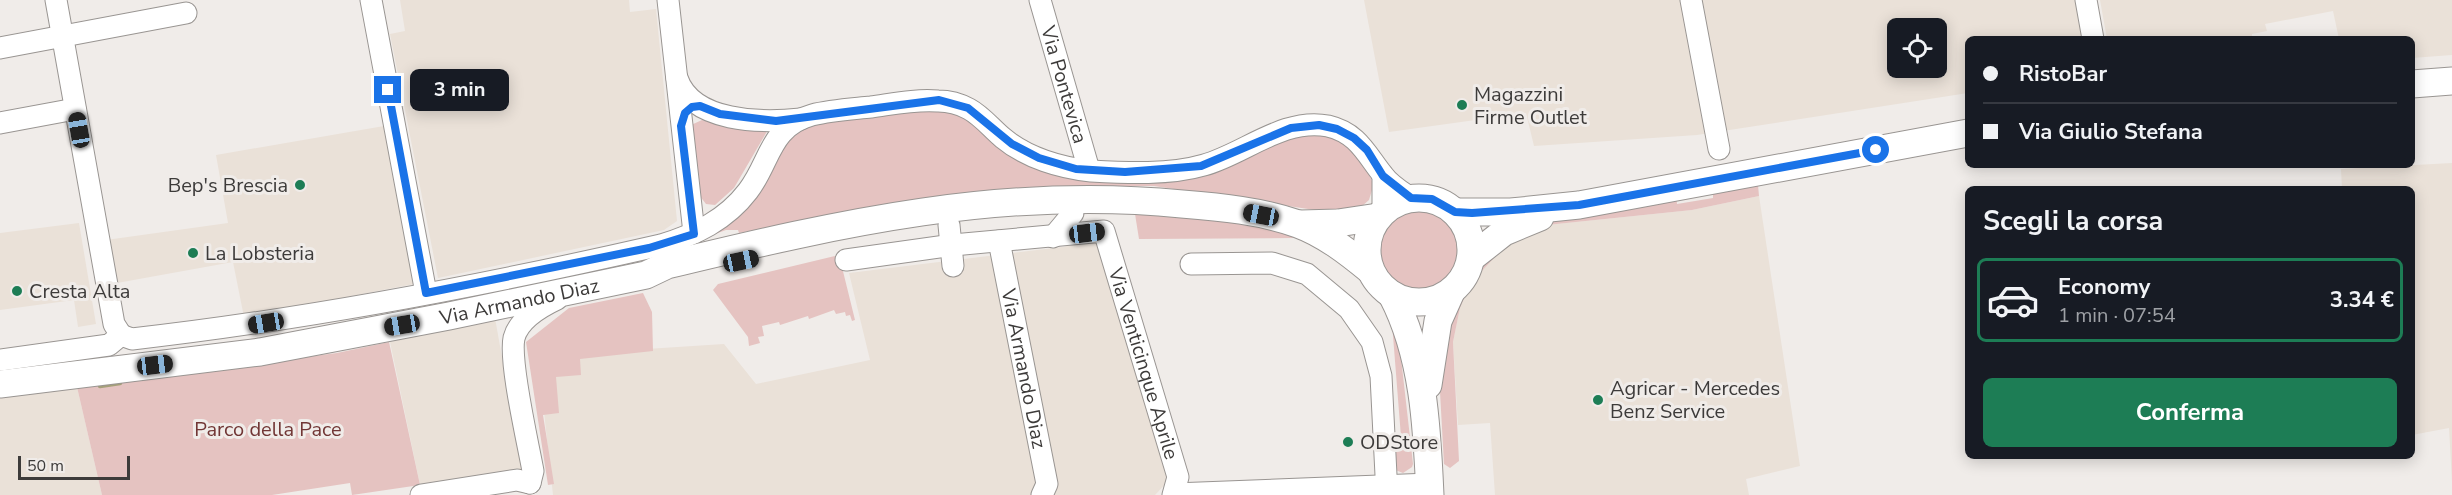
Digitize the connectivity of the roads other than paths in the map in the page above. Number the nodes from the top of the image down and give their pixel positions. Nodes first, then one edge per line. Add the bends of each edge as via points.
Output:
1 (56, 0) edge
2 (371, 0) edge
3 (668, 0) edge
4 (1040, 0) edge
5 (1691, 0) edge
6 (2086, 0) edge
7 (186, 13) dead end
8 (62, 36) junction
9 (2092, 36) edge
10 (0, 48) edge
11 (675, 72) junction
12 (2452, 81) edge
13 (2415, 84) edge
14 (700, 106) junction
15 (75, 109) junction
16 (0, 123) edge
17 (681, 126) junction
18 (773, 130) junction
19 (1965, 134) edge
20 (1719, 149) dead end
21 (1089, 171) junction
22 (1383, 176) junction
23 (687, 180) junction
24 (1411, 198) junction
25 (1175, 203) junction
26 (980, 204) junction
27 (1579, 205) junction
28 (732, 208) junction
29 (1455, 212) junction
30 (1073, 213) junction
31 (1380, 215) junction
32 (1297, 224) junction
33 (1104, 231) joint
34 (694, 234) junction
35 (1053, 237) junction
36 (999, 242) junction
37 (952, 245) junction
38 (1471, 258) junction
39 (846, 260) dead end
40 (1191, 264) dead end
41 (1370, 270) junction
42 (646, 275) junction
43 (573, 290) junction
44 (1451, 292) junction
45 (426, 293) junction
46 (1392, 295) junction
47 (121, 335) junction
48 (0, 360) edge
49 (0, 384) edge
50 (1425, 413) junction
51 (534, 489) edge
52 (1430, 490) edge
53 (1387, 491) edge
54 (421, 495) edge
55 (1042, 495) edge
56 (1174, 495) edge

1 - 8 street
2 - 45 street
3 - 11 street
4 - 21 street, Via Pontevica
5 - 20 street
6 - 9 street
7 - 8 street
8 - 10 street
8 - 15 street
11 - 14 street via 683,90
11 - 17 street
12 - 13 main road
14 - 17 street via 685,113
14 - 18 street
15 - 16 street
15 - 47 street via 114,324
17 - 23 street
18 - 21 street via 822,113 946,102 975,113 1028,154
18 - 28 street, Via Armando Diaz via 752,185
19 - 27 main road
21 - 22 street via 1201,166 1283,130 1310,124 1337,129 1354,138 1367,150
22 - 24 street
22 - 31 street
23 - 28 street via 706,208
23 - 34 street
24 - 29 main road via 1432,199
24 - 31 main road
25 - 26 main road, Via Armando Diaz via 1091,198
25 - 30 main road, Via Armando Diaz
25 - 32 main road, Via Armando Diaz
26 - 37 main road, Via Armando Diaz
26 - 42 main road, Via Armando Diaz via 813,230 667,266
27 - 29 main road via 1510,212
27 - 38 main road via 1504,232
28 - 34 street, Via Armando Diaz
29 - 38 main road via 1469,233
30 - 35 street
30 - 37 main road, Via Armando Diaz
31 - 32 main road, Via Armando Diaz via 1333,224
31 - 41 main road via 1367,242
32 - 41 main road, Via Armando Diaz via 1336,243
33 - 35 street, Via Armando Diaz
33 - 56 street, Via Venticinque Aprile via 1178,477
34 - 45 street, Via Armando Diaz via 649,248
35 - 36 street, Via Armando Diaz
36 - 37 street, Via Armando Diaz
36 - 55 street, Via Armando Diaz via 1047,484
37 - 39 street, Via Armando Diaz
37 - 42 main road, Via Armando Diaz via 818,244 668,277
38 - 44 main road via 1464,277
40 - 53 street via 1272,263 1307,274 1349,309 1372,342 1381,376
41 - 46 main road
42 - 43 main road, Via Armando Diaz
43 - 49 main road, Via Armando Diaz via 260,352
43 - 51 street via 539,308 514,338
44 - 46 main road via 1422,303
44 - 50 main road via 1434,337
45 - 47 street, Via Armando Diaz via 244,326 132,339
46 - 50 main road via 1411,338
47 - 48 street, Via Armando Diaz via 109,345
50 - 52 main road
51 - 54 street via 517,480
52 - 53 street
53 - 56 street

